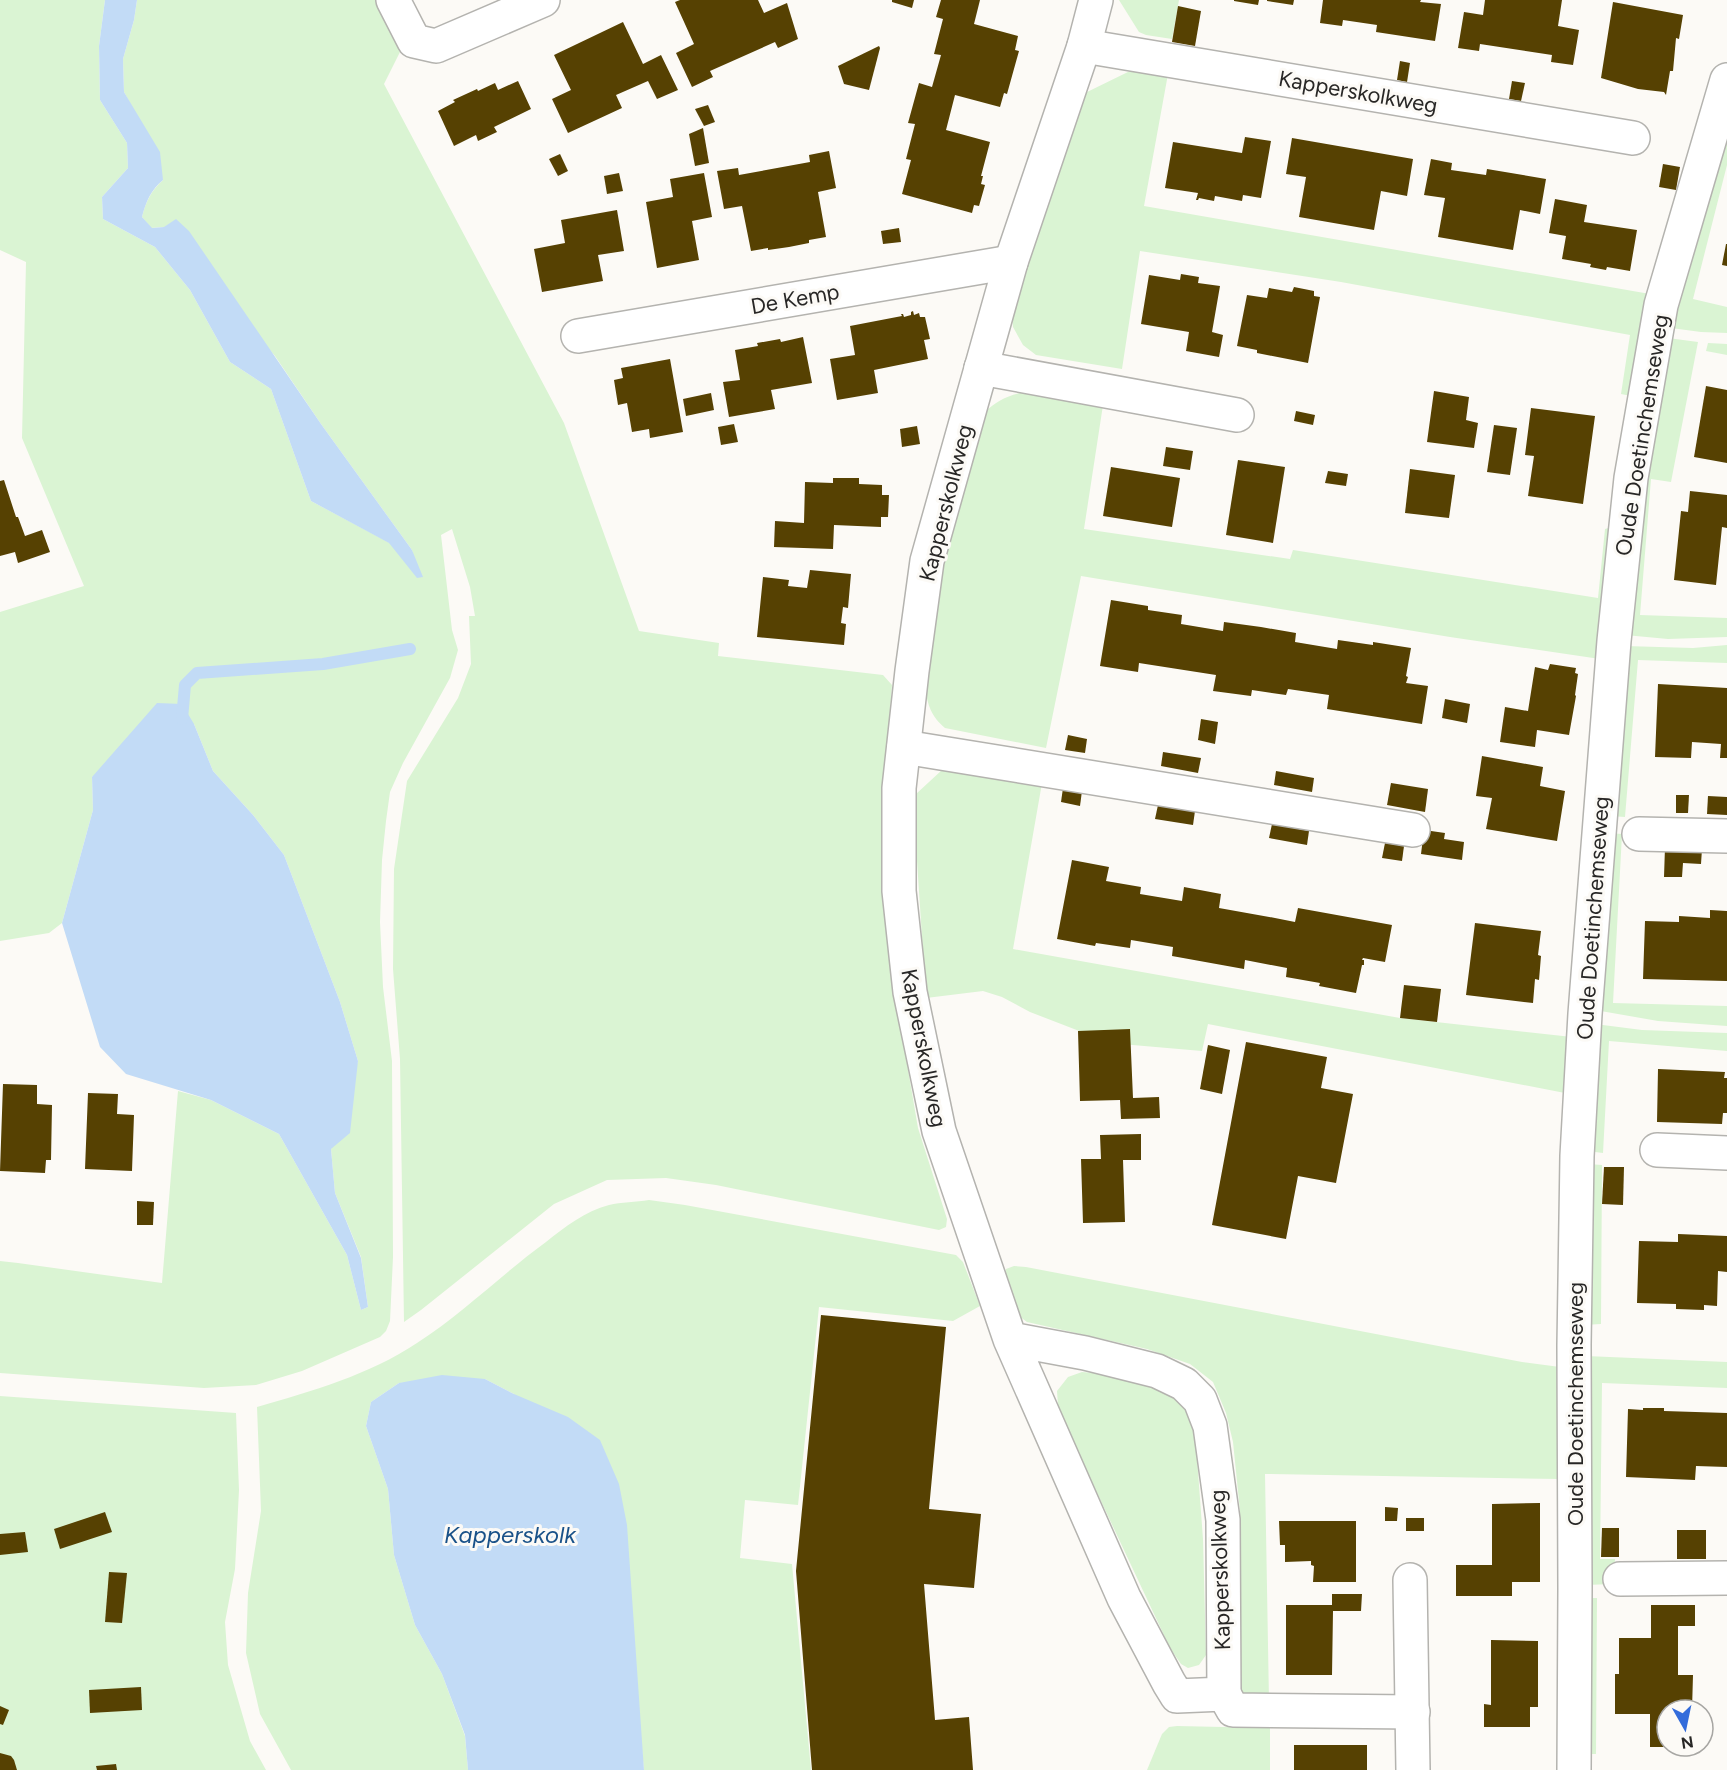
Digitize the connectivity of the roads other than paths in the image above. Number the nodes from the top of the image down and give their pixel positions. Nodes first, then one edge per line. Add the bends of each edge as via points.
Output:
1 (393, 0) edge
2 (543, 0) edge
3 (1096, 0) edge
4 (1084, 46) junction
5 (1727, 80) edge
6 (1633, 138) dead end
7 (1011, 262) junction
8 (578, 336) dead end
9 (981, 368) junction
10 (1238, 415) dead end
11 (904, 747) junction
12 (1413, 831) dead end
13 (1639, 834) dead end
14 (1727, 836) edge
15 (1657, 1150) dead end
16 (1727, 1153) edge
17 (1010, 1339) junction
18 (1727, 1578) edge
19 (1620, 1579) dead end
20 (1410, 1580) dead end
21 (1224, 1694) junction
22 (1413, 1712) junction
23 (1413, 1770) edge
24 (1574, 1770) edge

1 - 2 street via 414,41 436,46
3 - 4 street, Kapperskolkweg
4 - 6 street, Kapperskolkweg
4 - 7 street, Kapperskolkweg
5 - 24 street, Oude Doetinchemseweg via 1661,305 1631,478 1614,641 1577,1156
7 - 8 street, De Kemp
7 - 9 street, Kapperskolkweg
9 - 10 street
9 - 11 street, Kapperskolkweg via 927,561
11 - 12 street
11 - 17 street, Kapperskolkweg via 899,788 899,891 910,992 939,1131
13 - 14 street
15 - 16 street
17 - 21 street, Kapperskolkweg via 1124,1598 1169,1683 1178,1696
17 - 21 street, Kapperskolkweg via 1156,1371 1184,1384 1200,1400 1210,1425 1223,1520
18 - 19 street
20 - 22 street
21 - 22 street via 1233,1710
22 - 23 street

